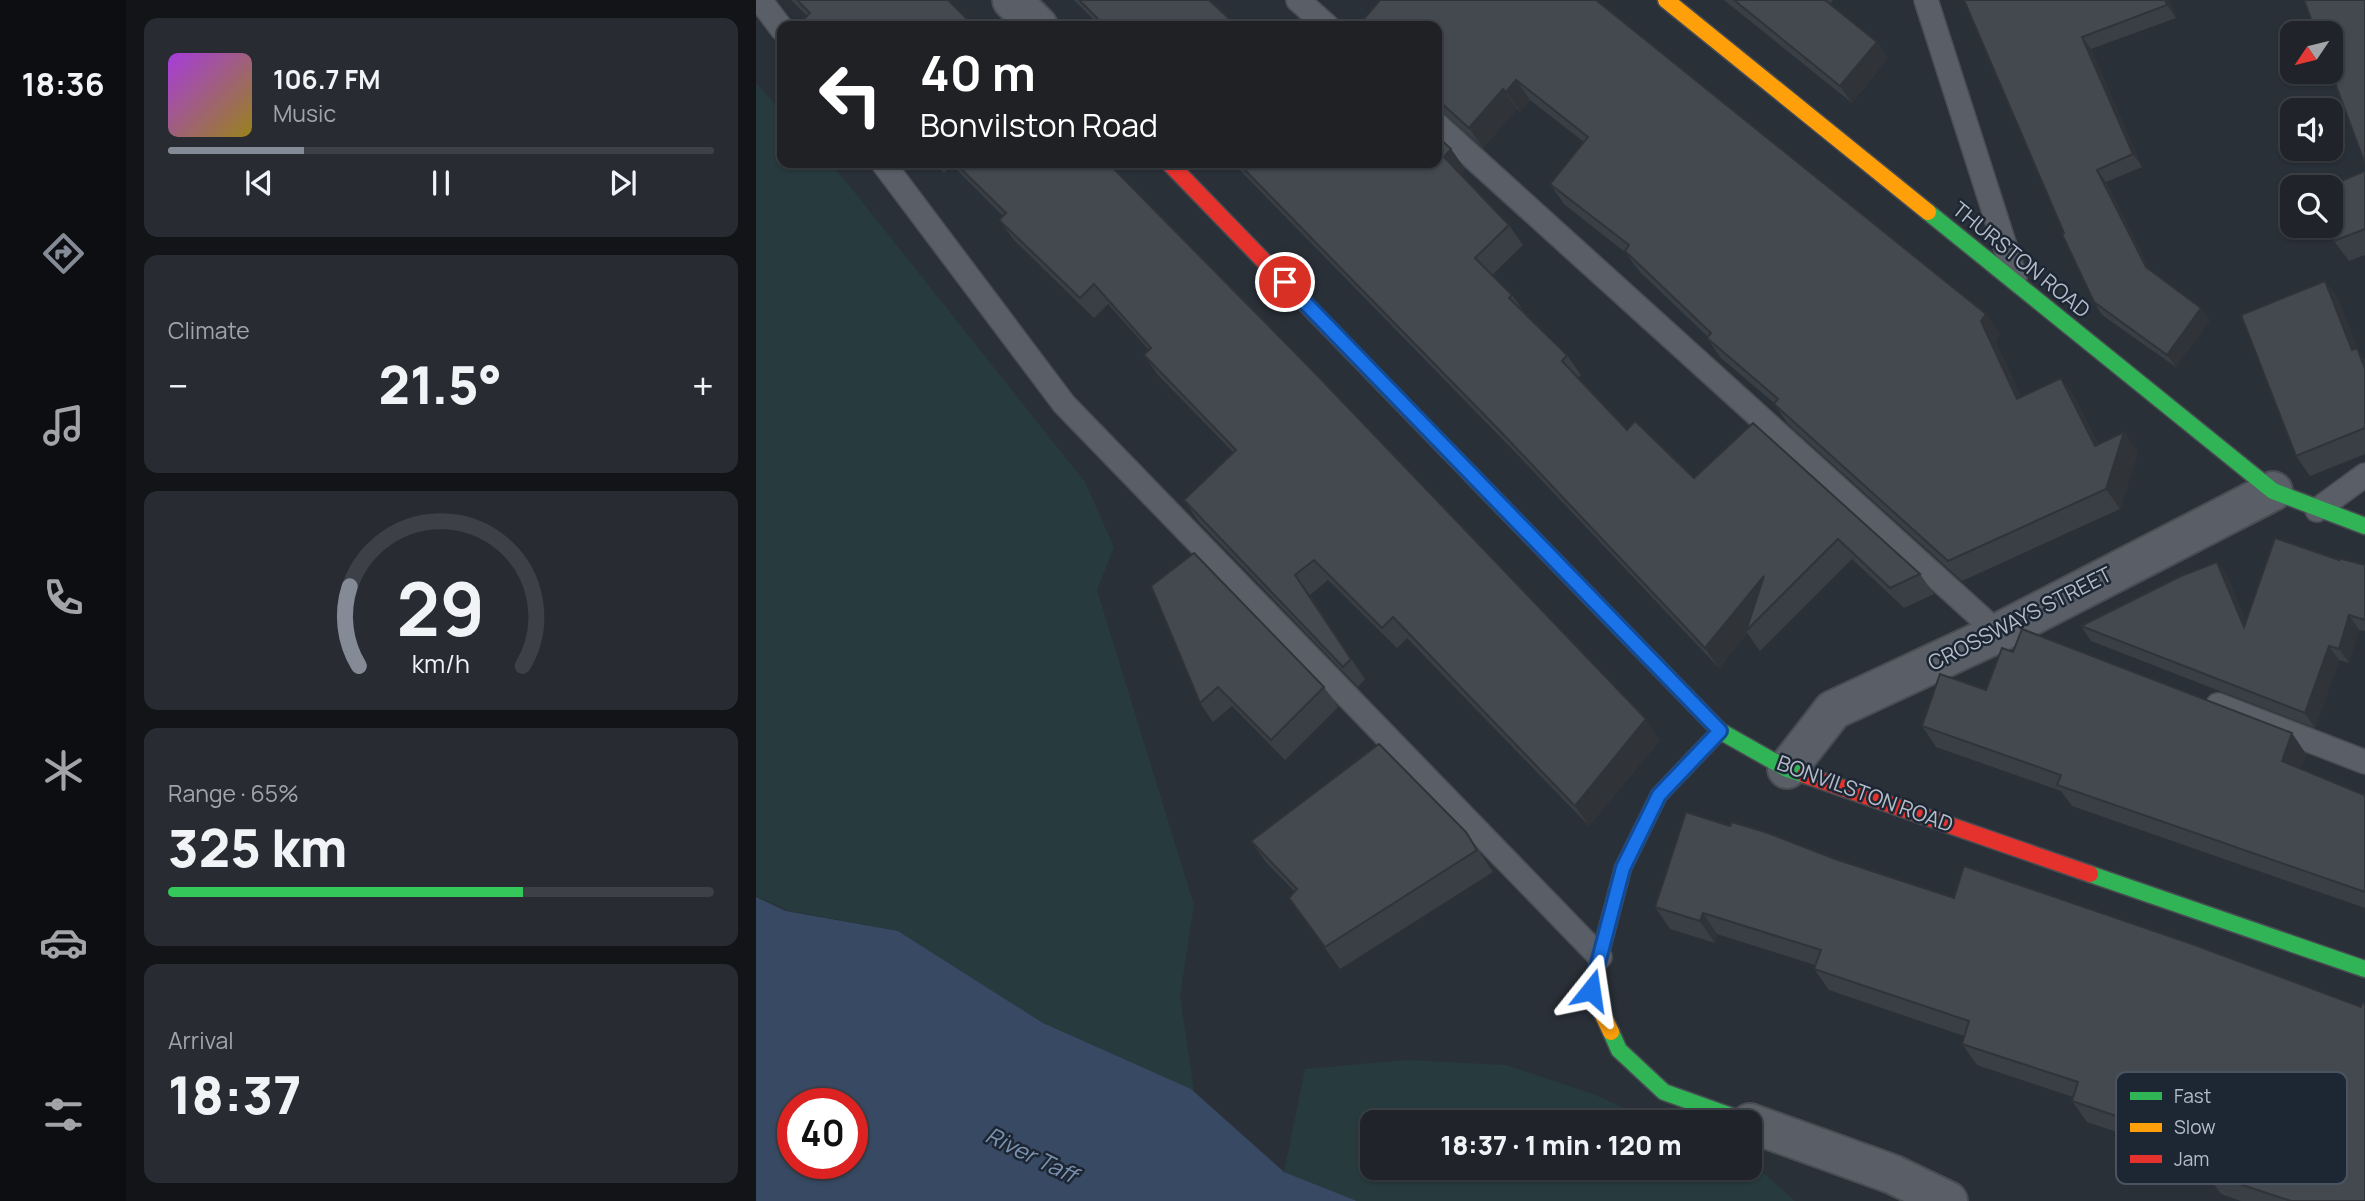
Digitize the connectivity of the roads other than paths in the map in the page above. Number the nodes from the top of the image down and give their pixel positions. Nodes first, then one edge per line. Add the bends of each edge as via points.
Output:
1 (760, 0) edge
2 (1012, 0) edge
3 (1298, 0) edge
4 (1666, 0) edge
5 (1926, 0) edge
6 (1033, 21) edge
7 (1321, 21) edge
8 (777, 22) edge
9 (1442, 129) edge
10 (887, 168) edge
11 (1175, 168) edge
12 (2017, 284) junction
13 (2365, 475) edge
14 (2273, 491) junction
15 (2317, 510) junction
16 (2365, 526) edge
17 (2016, 631) junction
18 (2201, 698) edge
19 (1720, 731) junction
20 (2365, 762) edge
21 (1787, 769) junction
22 (1600, 957) junction
23 (2365, 969) edge
24 (1715, 1110) edge
25 (1762, 1128) edge
26 (1885, 1187) edge
27 (1948, 1201) edge

1 - 8 lane
2 - 6 street
3 - 7 lane
4 - 12 street, THURSTON ROAD
5 - 12 lane
9 - 17 lane
10 - 22 lane via 1064,404
11 - 19 street, BONVILSTON ROAD
12 - 14 street, THURSTON ROAD
13 - 15 lane
14 - 15 street, THURSTON ROAD
14 - 17 street, CROSSWAYS STREET
15 - 16 street, THURSTON ROAD
17 - 21 street, CROSSWAYS STREET via 1833,710
18 - 20 lane
19 - 21 street, BONVILSTON ROAD
19 - 22 street via 1659,795 1623,868
21 - 23 street, BONVILSTON ROAD
22 - 24 street via 1591,990 1619,1050 1664,1092
25 - 26 street
26 - 27 street

